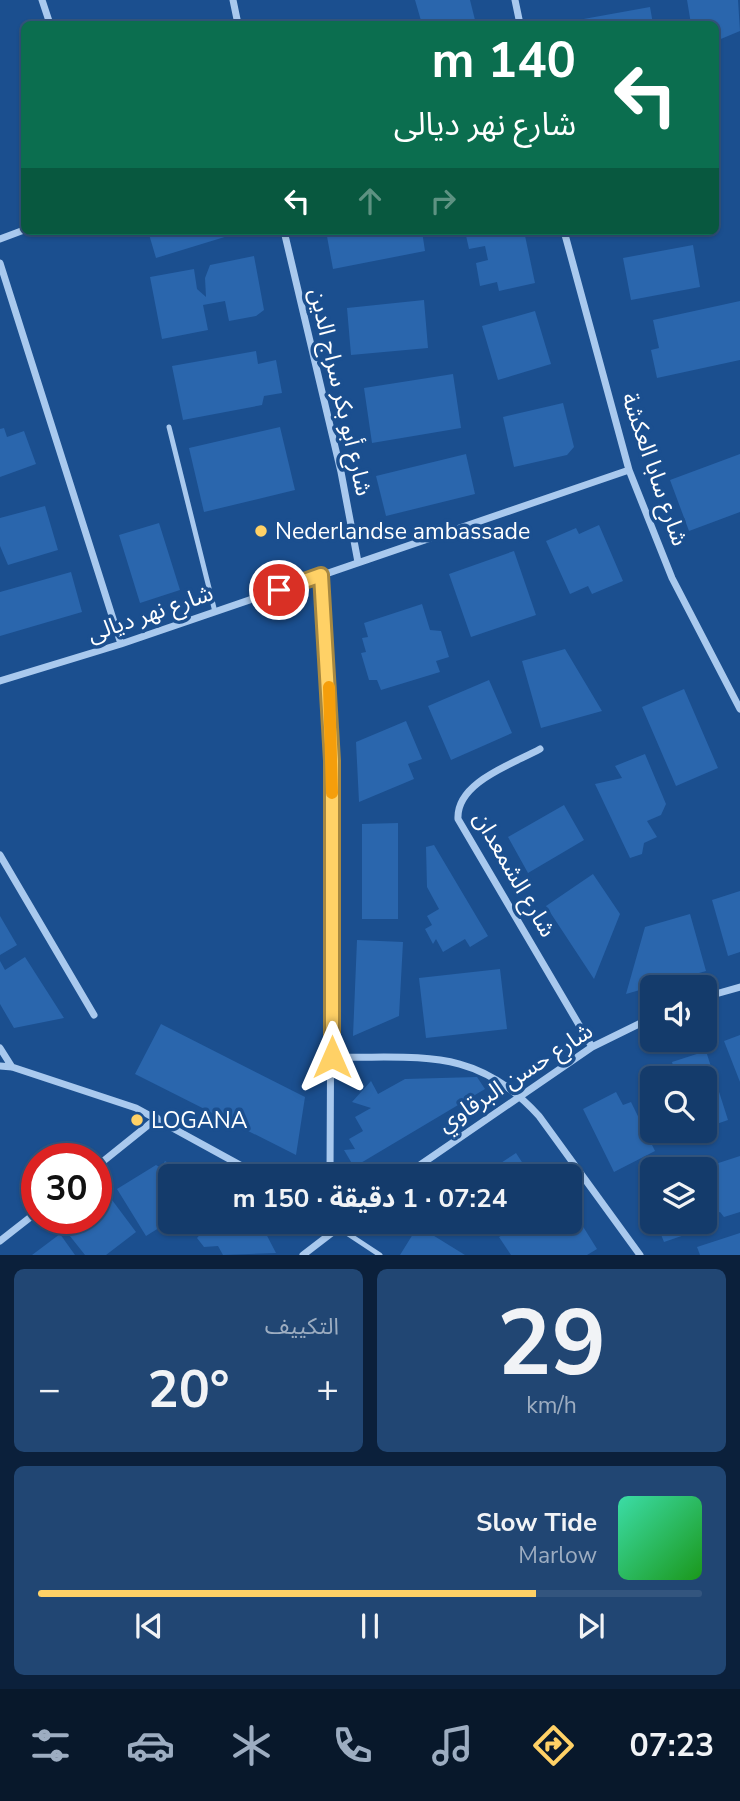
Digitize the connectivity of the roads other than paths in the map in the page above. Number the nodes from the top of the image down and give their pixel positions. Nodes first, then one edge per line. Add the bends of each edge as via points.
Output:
1 (42, 0) edge
2 (233, 0) edge
3 (515, 0) edge
4 (49, 21) edge
5 (237, 21) edge
6 (519, 21) edge
7 (21, 231) edge
8 (285, 235) edge
9 (565, 235) edge
10 (0, 239) edge
11 (0, 263) edge
12 (169, 427) dead end
13 (629, 470) junction
14 (358, 562) junction
15 (321, 575) junction
16 (215, 612) junction
17 (121, 644) junction
18 (0, 681) edge
19 (740, 709) edge
20 (540, 749) dead end
21 (0, 855) edge
22 (740, 987) edge
23 (717, 994) edge
24 (94, 1015) dead end
25 (640, 1023) edge
26 (592, 1047) junction
27 (0, 1048) edge
28 (332, 1057) junction
29 (0, 1066) edge
30 (12, 1067) junction
31 (520, 1095) junction
32 (157, 1118) junction
33 (112, 1154) edge
34 (239, 1164) edge
35 (330, 1164) edge
36 (421, 1164) edge
37 (21, 1225) edge
38 (331, 1234) edge
39 (348, 1234) edge
40 (0, 1241) edge
41 (303, 1255) edge
42 (380, 1255) edge
43 (640, 1255) edge

1 - 4 street
2 - 5 street
3 - 6 street
7 - 10 street
8 - 14 street, شارع أبو بكر سراج الدين
9 - 13 street, شارع سابا العكشة
11 - 17 street
12 - 16 lane
13 - 14 street, شارع نهر ديالى
13 - 19 street, شارع سابا العكشة via 672,578
14 - 15 street, شارع نهر ديالى
15 - 16 street, شارع نهر ديالى
15 - 28 street via 332,761
16 - 17 street, شارع نهر ديالى
17 - 18 street, شارع نهر ديالى
20 - 26 street, شارع الشمعدان via 469,791 459,803 458,819
21 - 24 street
22 - 23 street
25 - 26 street, شارع حسن البرقاوي
26 - 31 street, شارع حسن البرقاوي
27 - 30 street
28 - 31 street via 454,1062 494,1076
28 - 35 street
29 - 30 street
30 - 32 street
31 - 36 street, شارع حسن البرقاوي
31 - 43 street
32 - 33 street
32 - 34 street
37 - 40 street
38 - 41 street
39 - 42 lane

